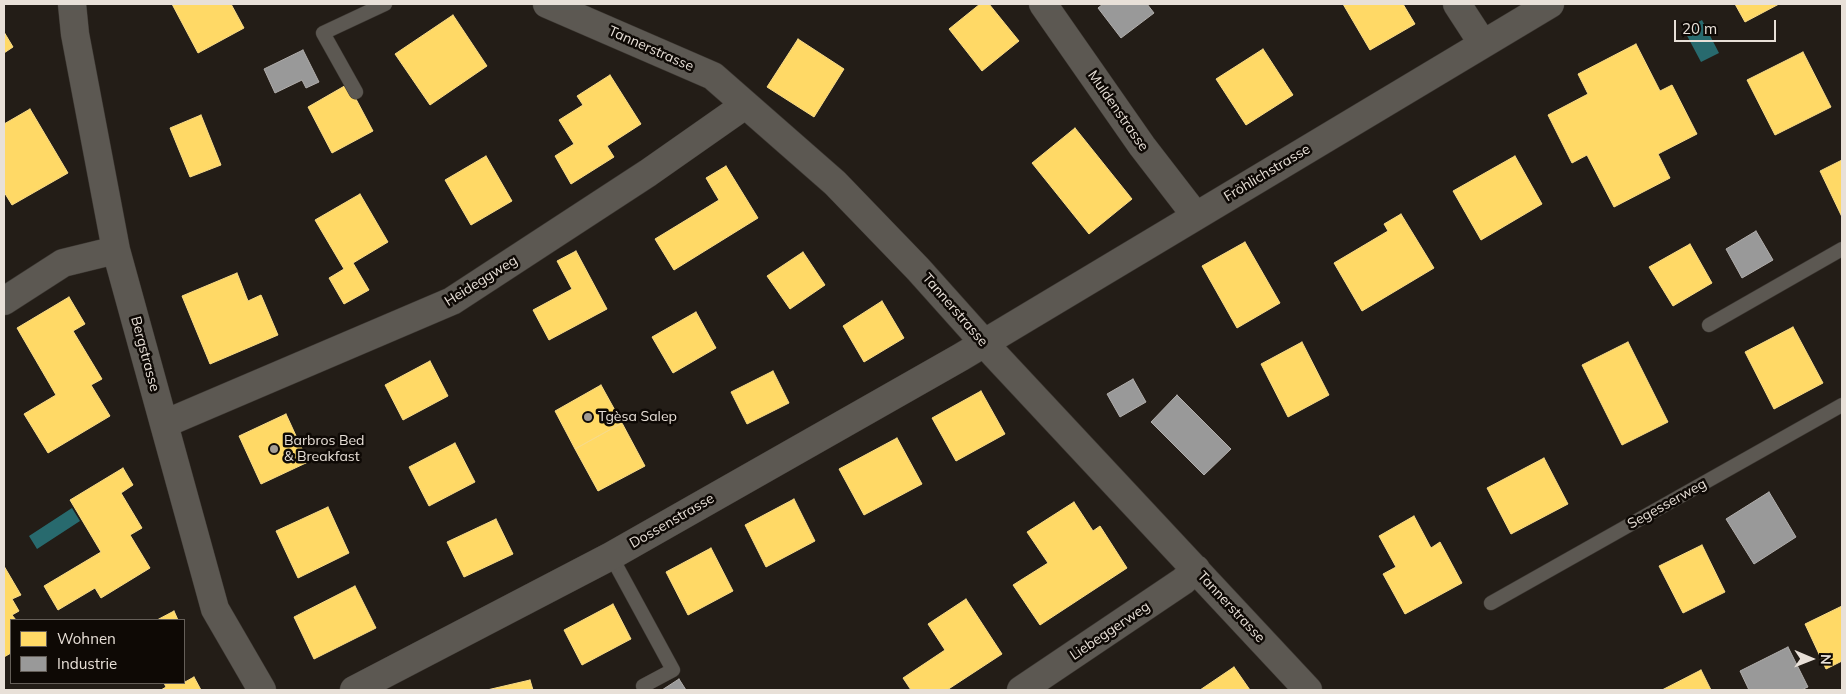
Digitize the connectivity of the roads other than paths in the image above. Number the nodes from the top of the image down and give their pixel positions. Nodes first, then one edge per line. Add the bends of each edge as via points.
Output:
1 (72, 4) edge
2 (385, 4) edge
3 (547, 4) edge
4 (1043, 4) edge
5 (1457, 4) edge
6 (1550, 4) edge
7 (1483, 44) junction
8 (356, 92) dead end
9 (745, 105) junction
10 (1196, 216) junction
11 (1842, 249) edge
12 (116, 250) junction
13 (4, 302) edge
14 (1709, 325) dead end
15 (984, 343) junction
16 (1842, 406) edge
17 (164, 424) junction
18 (611, 556) junction
19 (1196, 569) junction
20 (1491, 603) dead end
21 (643, 686) dead end
22 (262, 690) edge
23 (354, 690) edge
24 (1022, 690) edge
25 (1308, 690) edge

1 - 12 street, Bergstrasse via 74,34
2 - 8 lane via 323,33
3 - 9 street, Tannerstrasse via 713,76
4 - 10 street, Muldenstrasse via 1142,146
5 - 7 street
6 - 7 street, Fröhlichstrasse
7 - 10 street, Fröhlichstrasse
9 - 15 street, Tannerstrasse via 835,183
9 - 17 street, Heideggweg via 648,173 452,301
10 - 15 street, Fröhlichstrasse
11 - 14 lane
12 - 13 street via 62,263
12 - 17 street, Bergstrasse
15 - 18 street, Dossenstrasse
15 - 19 street, Tannerstrasse
16 - 20 lane, Segesserweg
17 - 22 street, Bergstrasse via 215,609
18 - 21 lane via 673,670
18 - 23 street, Dossenstrasse
19 - 24 street, Liebeggerweg
19 - 25 street, Tannerstrasse

